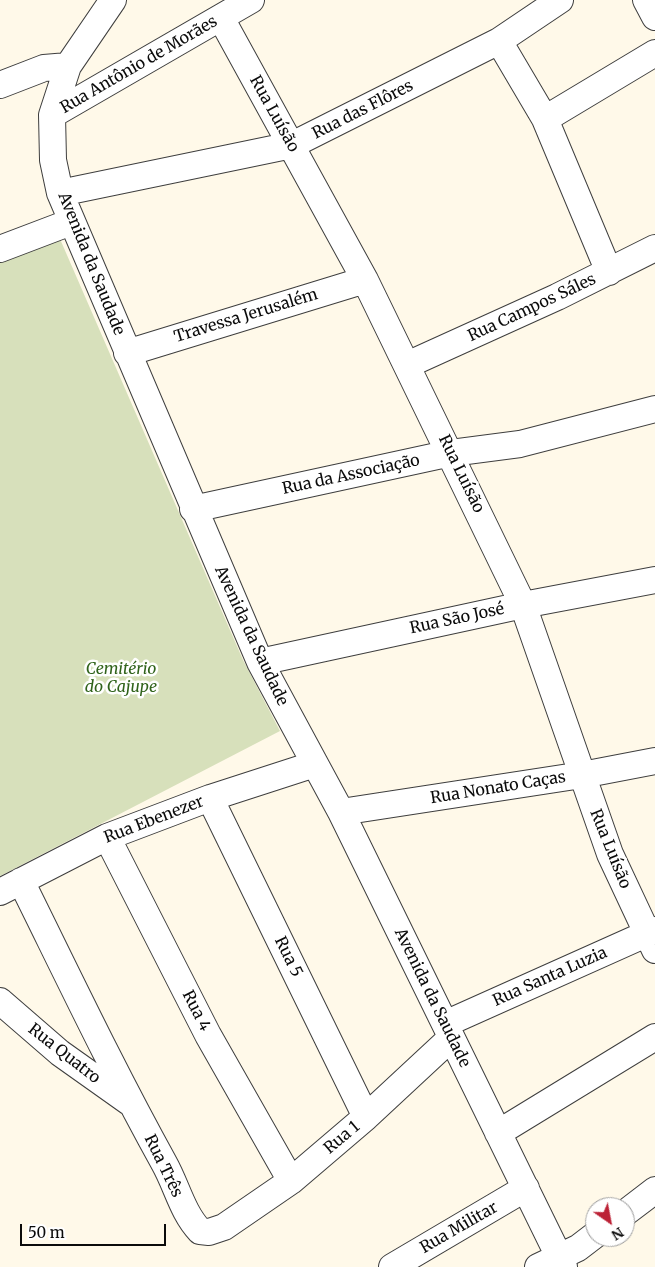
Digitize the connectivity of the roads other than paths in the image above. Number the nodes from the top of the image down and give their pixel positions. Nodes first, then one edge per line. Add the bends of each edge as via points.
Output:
1 (114, 0) edge
2 (251, 0) edge
3 (560, 0) edge
4 (646, 0) edge
5 (655, 16) edge
6 (221, 18) junction
7 (499, 41) junction
8 (655, 52) edge
9 (68, 66) junction
10 (0, 85) edge
11 (52, 115) junction
12 (545, 119) junction
13 (292, 145) junction
14 (60, 193) junction
15 (71, 222) junction
16 (655, 248) edge
17 (0, 249) edge
18 (609, 272) junction
19 (364, 280) junction
20 (127, 353) junction
21 (407, 365) junction
22 (655, 409) edge
23 (451, 453) junction
24 (193, 509) junction
25 (655, 580) edge
26 (523, 605) junction
27 (260, 662) junction
28 (655, 761) edge
29 (316, 764) junction
30 (582, 775) junction
31 (210, 798) junction
32 (341, 812) junction
33 (108, 837) junction
34 (10, 886) edge
35 (652, 938) edge
36 (0, 1001) edge
37 (448, 1031) junction
38 (655, 1037) edge
39 (131, 1104) junction
40 (366, 1117) junction
41 (498, 1133) junction
42 (291, 1181) junction
43 (526, 1188) junction
44 (655, 1190) edge
45 (635, 1205) edge
46 (224, 1227) joint
47 (585, 1243) edge
48 (558, 1264) edge
49 (392, 1267) edge

1 - 9 street, Avenida da Saudade
2 - 6 street, Rua Antônio de Morães
3 - 7 street, Rua das Flôres
4 - 5 street
6 - 11 street, Rua Antônio de Morães
6 - 13 street, Rua Luísão
7 - 12 street
7 - 13 street, Rua das Flôres
8 - 12 street
9 - 10 street via 44,68
9 - 11 street, Avenida da Saudade
11 - 14 street, Avenida da Saudade via 53,160
12 - 18 street
13 - 14 street, Rua das Flôres
13 - 19 street, Rua Luísão
14 - 15 street, Avenida da Saudade
15 - 17 street
15 - 20 street, Avenida da Saudade
16 - 18 street, Rua Campos Sáles
18 - 21 street, Rua Campos Sáles
19 - 20 street, Travessa Jerusalém
19 - 21 street, Rua Luísão
20 - 24 street, Avenida da Saudade
21 - 23 street, Rua Luísão
22 - 23 street, Rua da Associação via 520,444
23 - 24 street, Rua da Associação
23 - 26 street, Rua Luísão
24 - 27 street, Avenida da Saudade
25 - 26 street, Rua São José
26 - 27 street, Rua São José
26 - 30 street, Rua Luísão
27 - 29 street, Avenida da Saudade
28 - 30 street, Rua Nonato Caças
29 - 31 street, Rua Ebenezer
29 - 32 street, Avenida da Saudade
30 - 32 street, Rua Nonato Caças
30 - 35 street, Rua Luísão via 610,854
31 - 33 street, Rua Ebenezer
31 - 40 street, Rua 5
32 - 37 street, Avenida da Saudade
33 - 34 street, Rua Ebenezer
33 - 42 street, Rua 4 via 208,1035
34 - 39 street
35 - 37 street, Rua Santa Luzia
36 - 39 street, Rua Quatro via 60,1053
37 - 40 street, Rua 1
37 - 41 street, Avenida da Saudade
38 - 41 street
39 - 46 street, Rua Três via 167,1167 192,1223 200,1231 210,1232
40 - 42 street, Rua 1
41 - 43 street, Avenida da Saudade
42 - 46 street, Rua 1
43 - 48 street, Avenida da Saudade
43 - 49 street, Rua Militar
44 - 45 street
47 - 48 street

